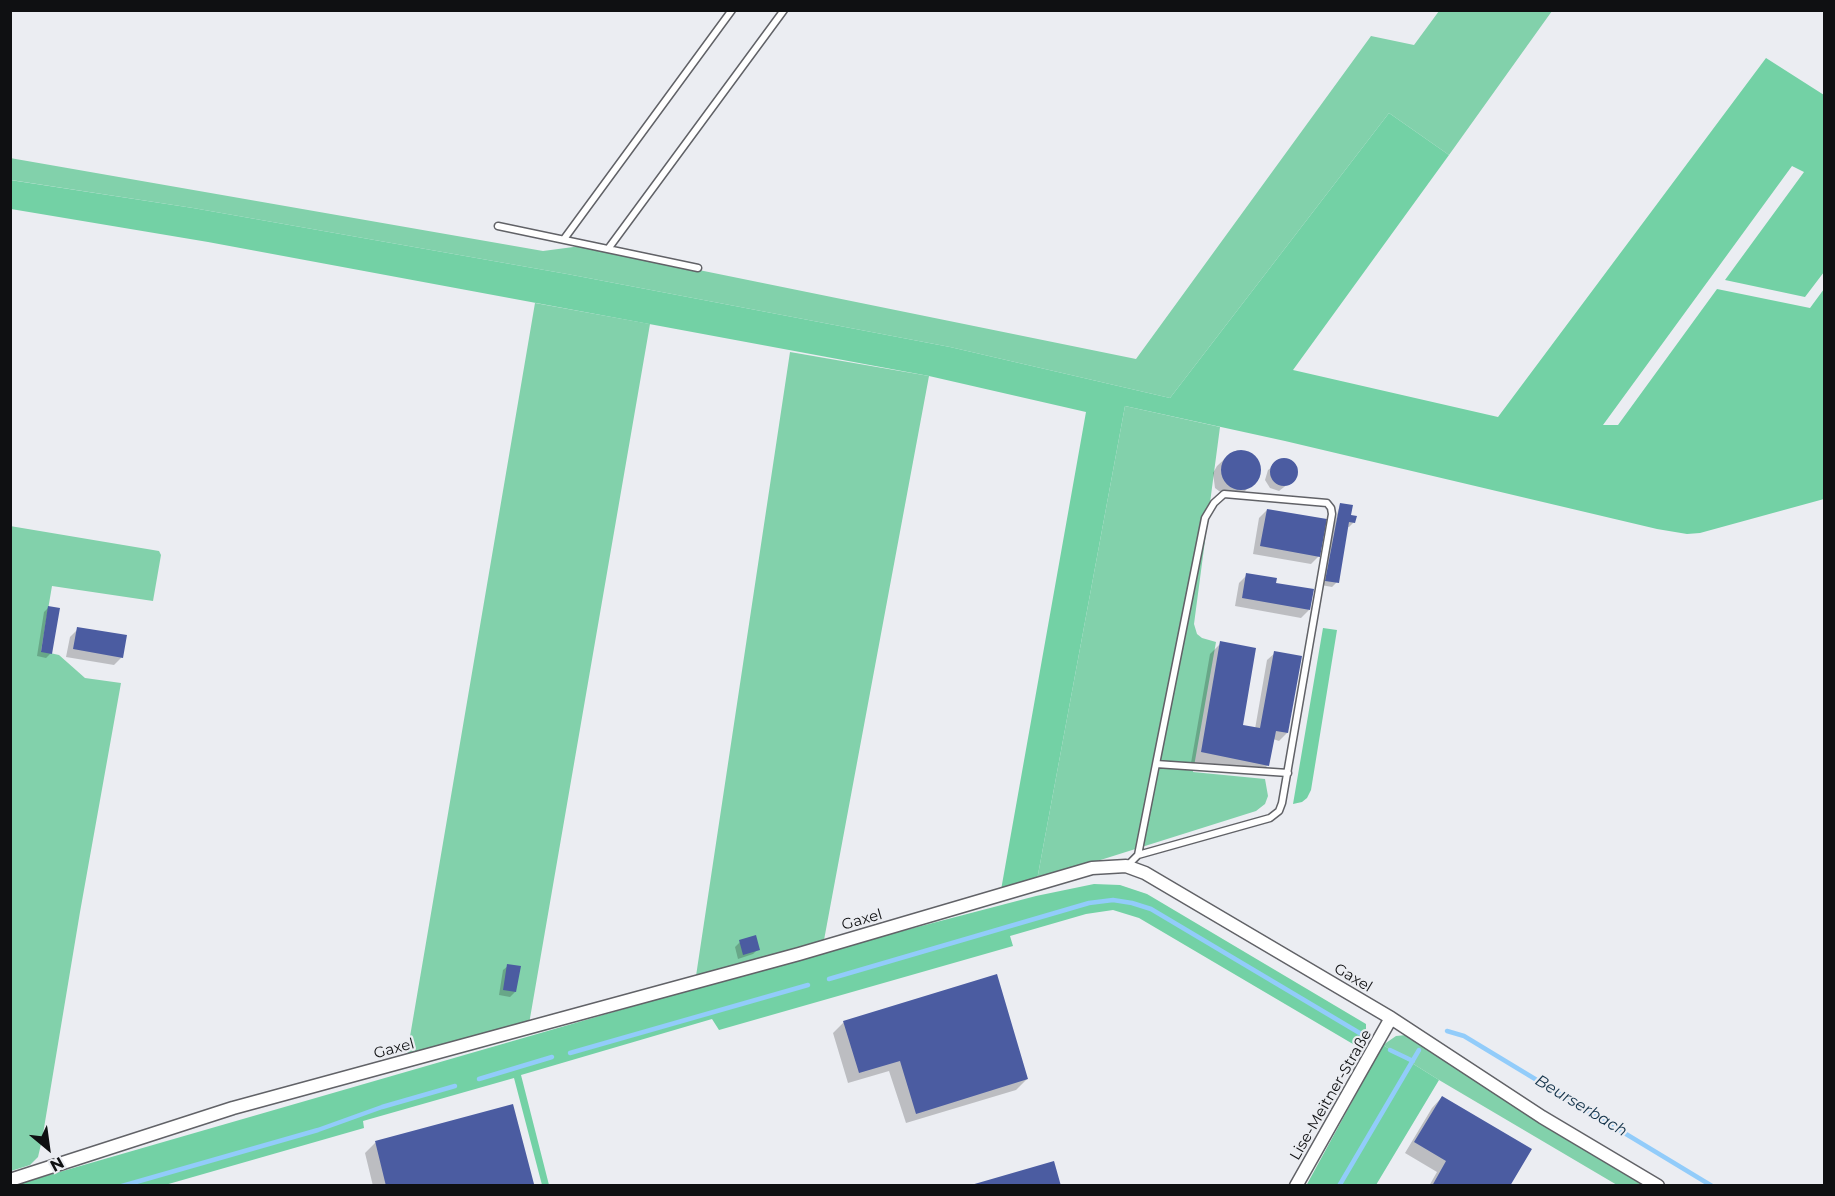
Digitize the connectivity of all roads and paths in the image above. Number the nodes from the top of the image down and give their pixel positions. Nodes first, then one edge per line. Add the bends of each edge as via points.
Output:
1 (732, 10) edge
2 (784, 10) edge
3 (498, 225) dead end
4 (564, 239) junction
5 (608, 249) junction
6 (698, 268) dead end
7 (1156, 764) junction
8 (1288, 772) junction
9 (1138, 855) junction
10 (1126, 866) junction
11 (1392, 1018) junction
12 (10, 1180) edge
13 (1296, 1185) edge
14 (1658, 1185) edge

1 - 4 lane
2 - 5 lane
3 - 4 lane
4 - 5 lane
5 - 6 lane
7 - 8 lane
7 - 8 lane via 1205,518 1224,494 1327,503 1331,508
7 - 9 lane
8 - 9 lane via 1279,811 1270,818
9 - 10 lane
10 - 11 street, Gaxel via 1145,873
10 - 12 street, Gaxel via 1092,868 799,954 233,1108
11 - 13 street, Lise-Meitner-Straße
11 - 14 street, Gaxel via 1542,1117

